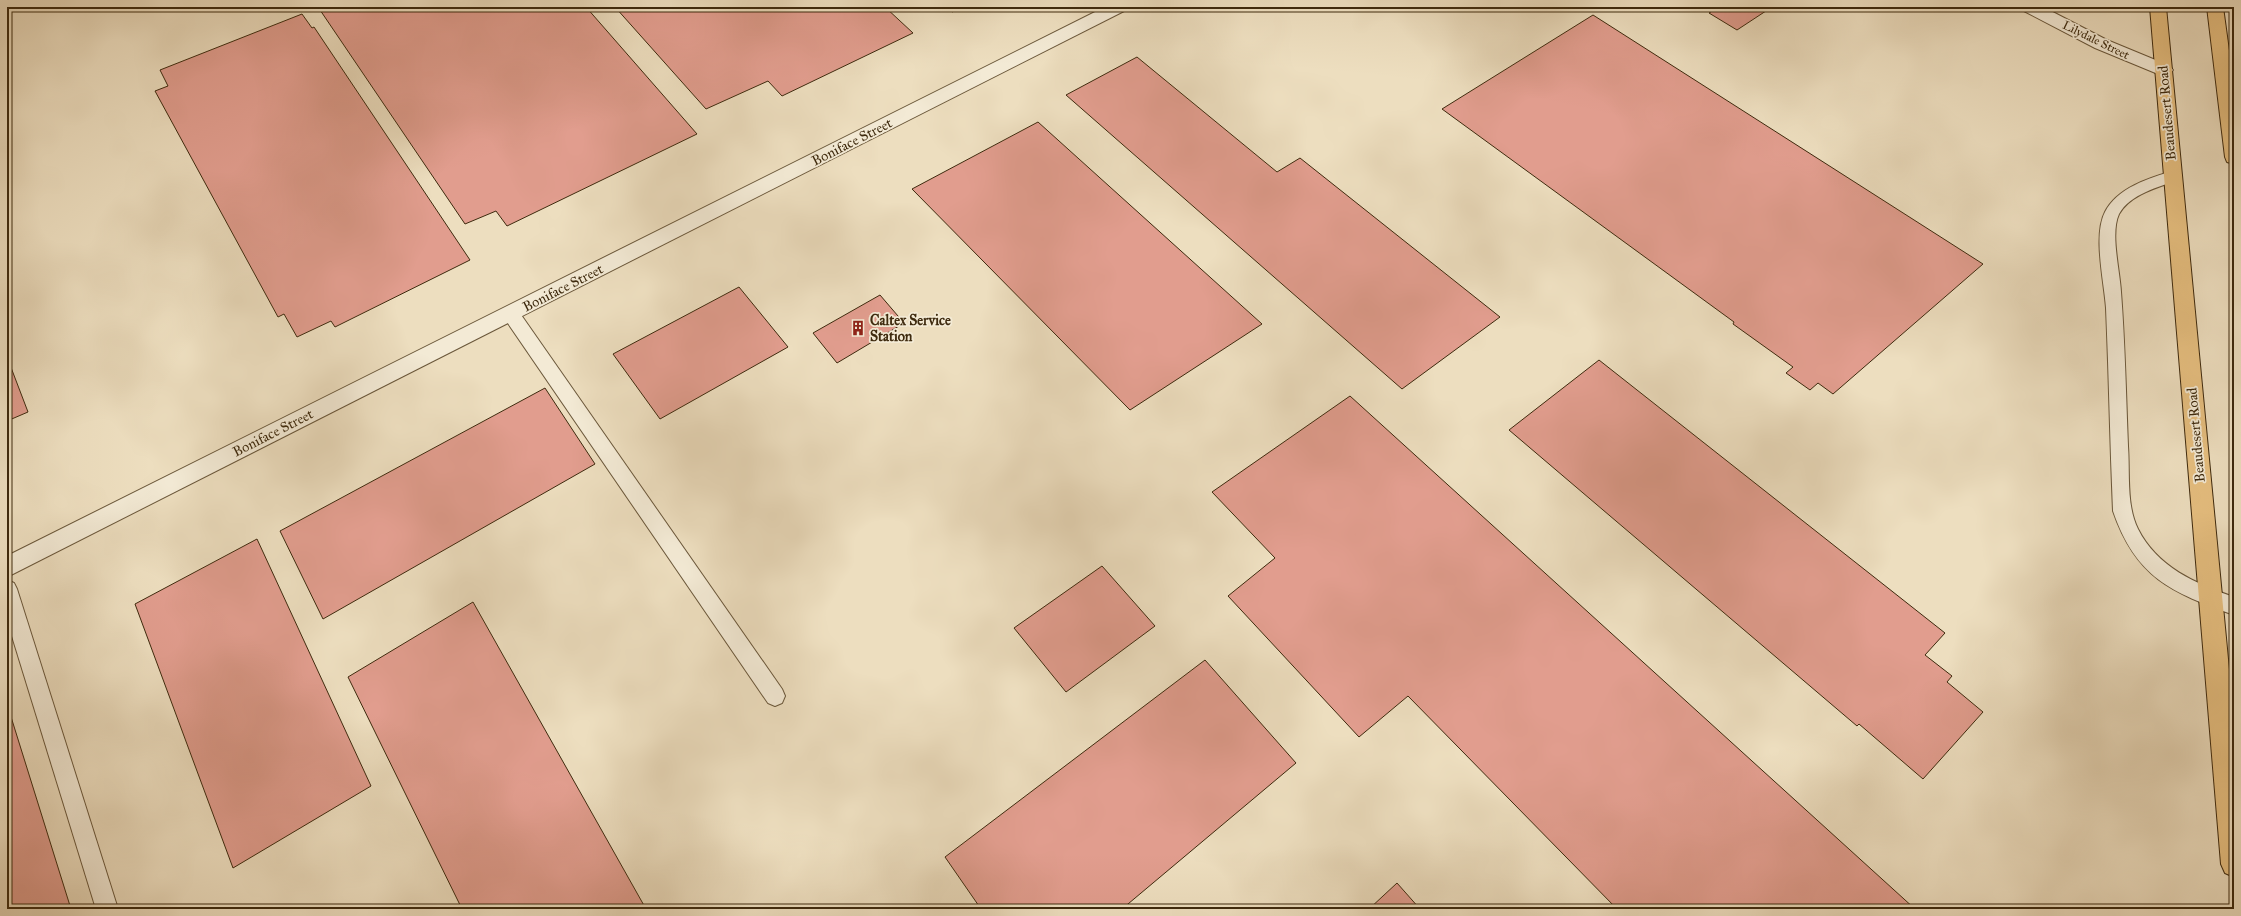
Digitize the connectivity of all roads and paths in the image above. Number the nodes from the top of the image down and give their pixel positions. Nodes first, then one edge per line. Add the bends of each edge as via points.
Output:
1 (1118, 7) edge
2 (2030, 7) edge
3 (2158, 7) edge
4 (2215, 7) edge
5 (2164, 70) junction
6 (2234, 157) edge
7 (2173, 176) junction
8 (510, 314) junction
9 (7, 567) edge
10 (7, 589) edge
11 (2210, 598) junction
12 (2234, 606) edge
13 (776, 696) dead end
14 (2234, 864) edge
15 (107, 909) edge

1 - 8 street, Boniface Street
2 - 5 street, Lilydale Street via 2101,44
3 - 5 highway, Beaudesert Road
4 - 6 highway
5 - 7 highway, Beaudesert Road
7 - 11 highway, Beaudesert Road
7 - 11 lane via 2138,190 2121,201 2108,224 2122,511 2132,539 2147,560 2164,575
8 - 9 street, Boniface Street
8 - 13 lane
10 - 15 lane
11 - 12 lane
11 - 14 highway, Beaudesert Road

